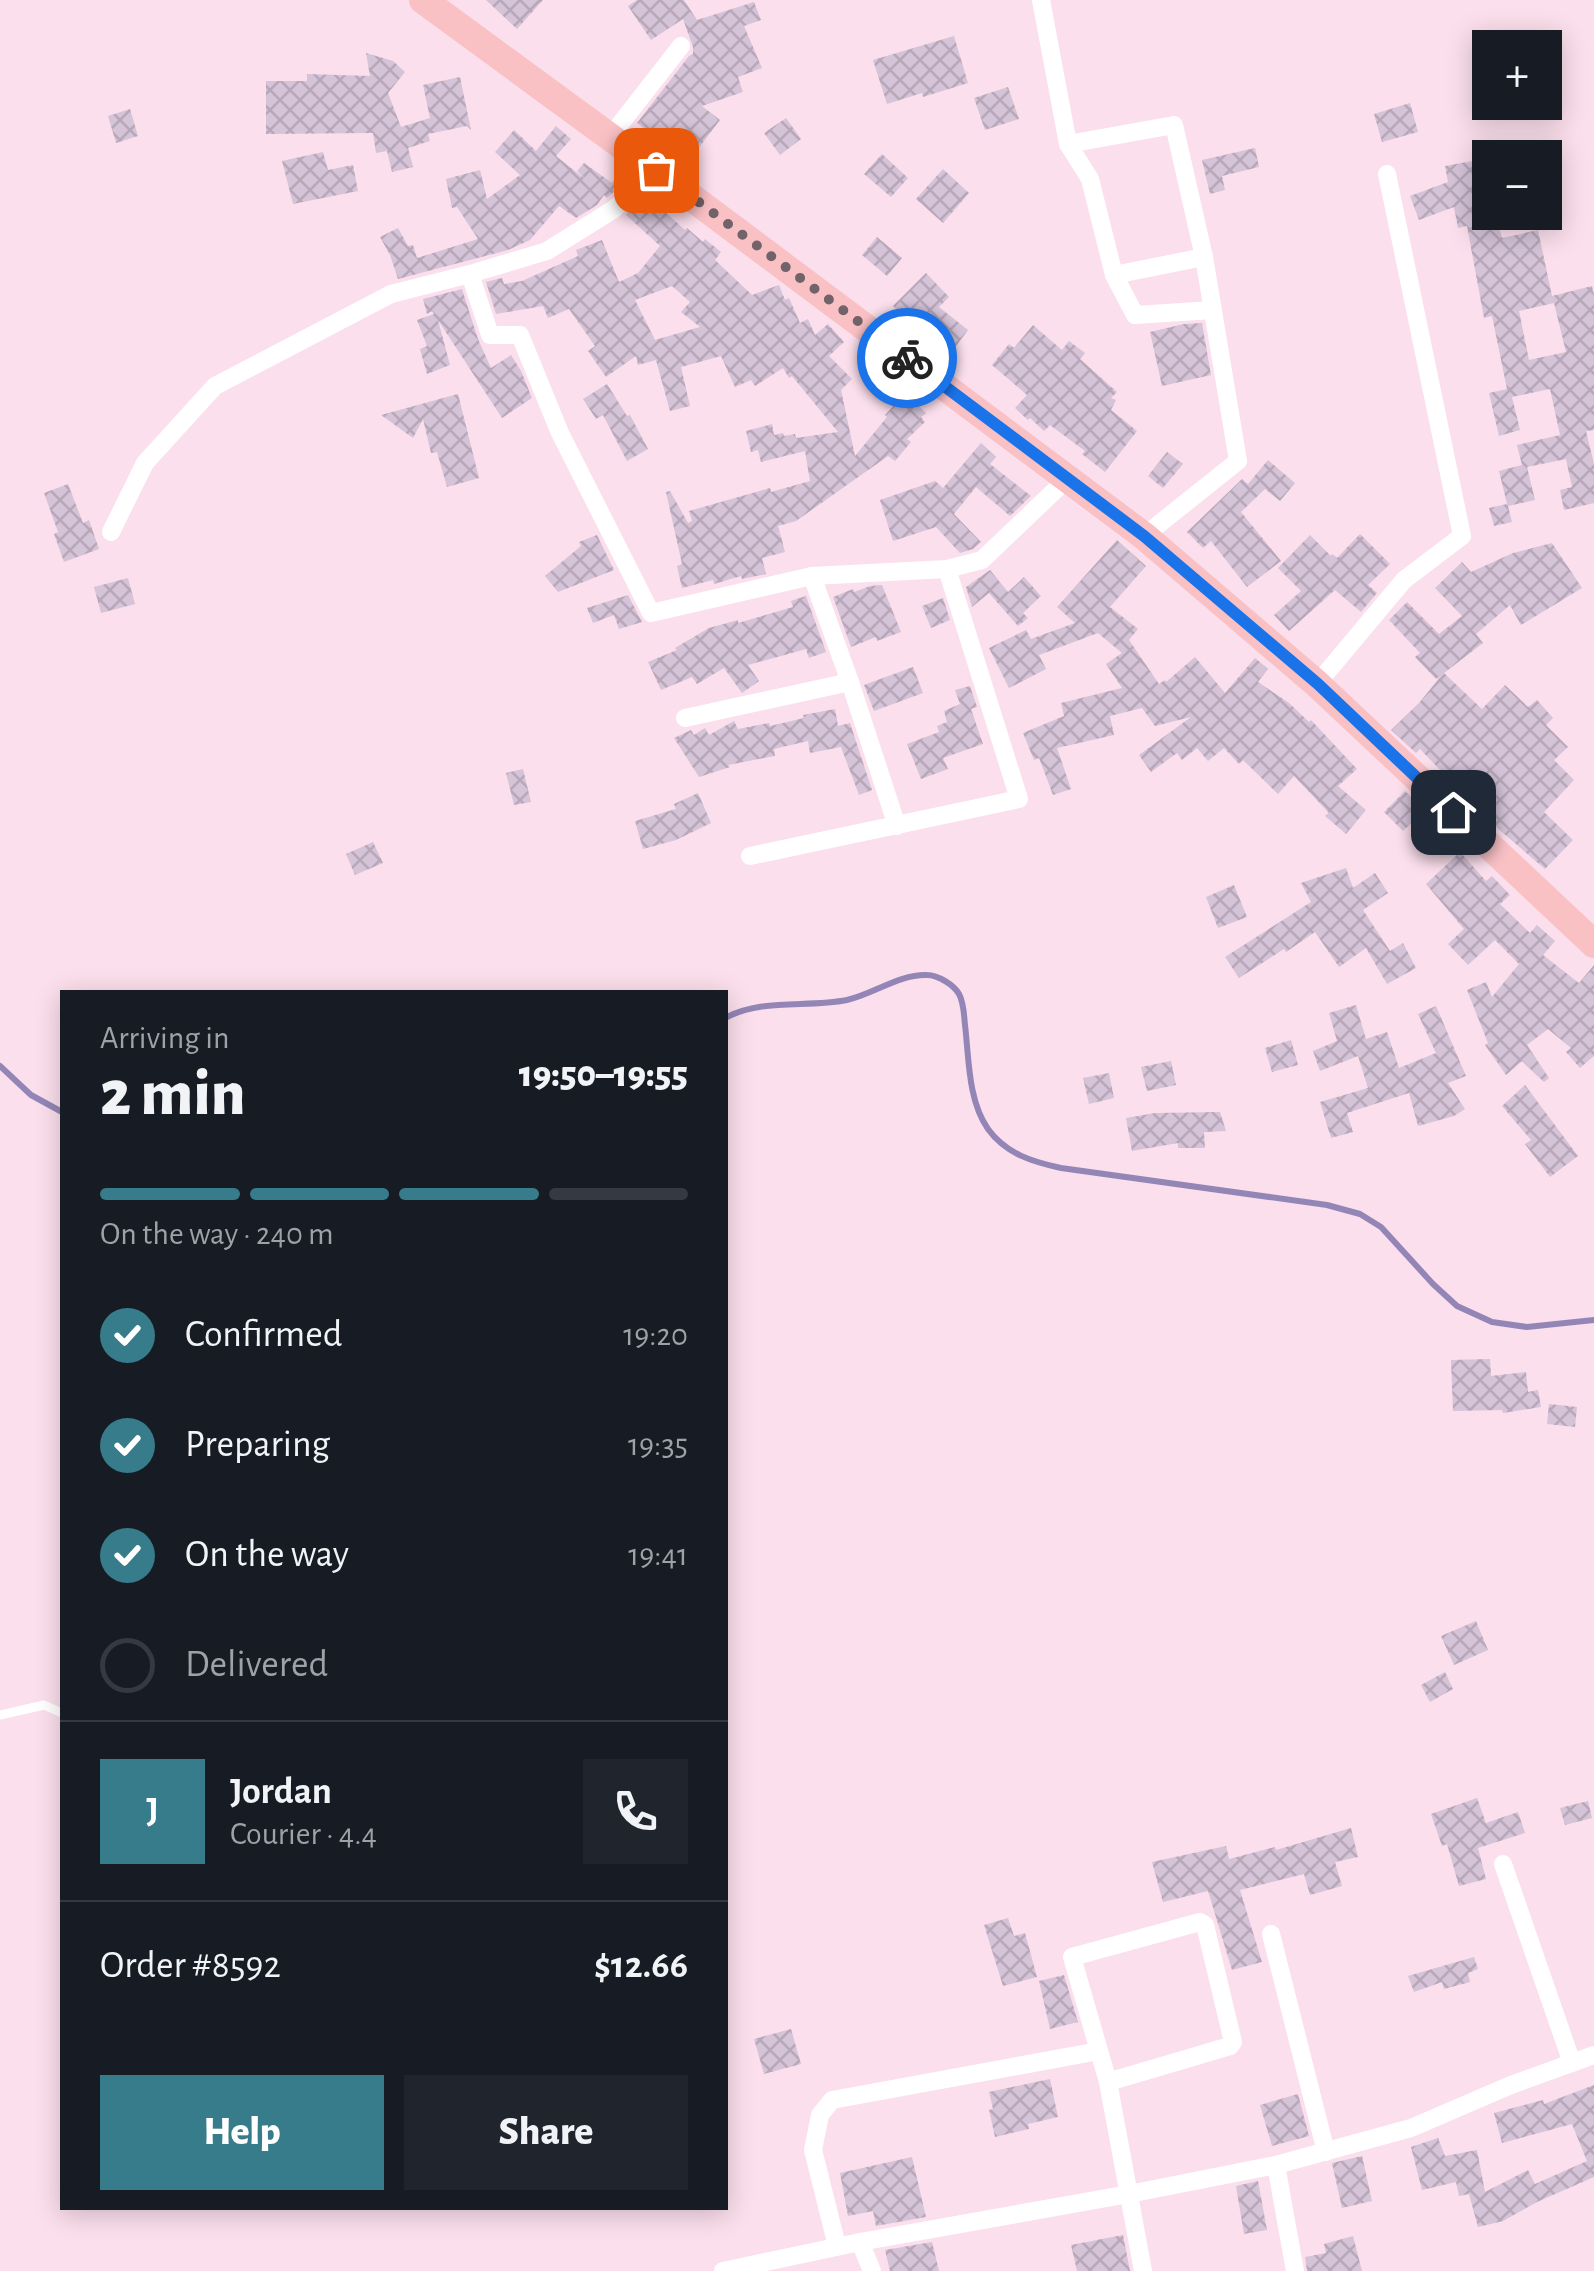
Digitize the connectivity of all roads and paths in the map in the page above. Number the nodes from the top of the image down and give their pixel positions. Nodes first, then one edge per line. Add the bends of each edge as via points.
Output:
1 (423, 0) edge
2 (1041, 0) edge
3 (681, 46) dead end
4 (610, 137) junction
5 (1068, 144) junction
6 (656, 170) junction
7 (1386, 174) dead end
8 (1204, 257) junction
9 (470, 274) junction
10 (1114, 276) junction
11 (1213, 310) junction
12 (1068, 478) junction
13 (111, 532) dead end
14 (1144, 536) junction
15 (947, 569) junction
16 (812, 576) junction
17 (850, 682) junction
18 (1318, 684) junction
19 (684, 718) dead end
20 (897, 826) junction
21 (750, 856) dead end
22 (1592, 939) edge
23 (60, 1712) edge
24 (0, 1715) edge
25 (1503, 1864) dead end
26 (1270, 1934) dead end
27 (1099, 2051) junction
28 (1594, 2055) edge
29 (1572, 2063) junction
30 (1108, 2082) junction
31 (1326, 2152) junction
32 (1276, 2166) junction
33 (1128, 2194) junction
34 (860, 2242) junction
35 (837, 2246) junction
36 (723, 2271) edge
37 (872, 2271) edge
38 (1143, 2271) edge
39 (1295, 2271) edge

1 - 4 main road
2 - 5 street
3 - 4 street
4 - 6 main road
5 - 8 street via 1174,125
5 - 10 street via 1090,179
6 - 9 street via 614,209 546,251
6 - 12 main road
7 - 18 street via 1462,536 1404,580
8 - 10 street
8 - 11 street
9 - 13 street via 391,294 215,386 144,463
9 - 16 street via 490,335 520,335 560,434 651,613
10 - 11 street via 1135,315
11 - 14 street via 1238,460
12 - 14 main road
12 - 15 street via 982,560
14 - 18 main road
15 - 16 street
15 - 20 street via 1020,799
16 - 17 street
17 - 19 street
17 - 20 street
18 - 22 main road
20 - 21 street
23 - 24 lane via 44,1705
25 - 29 street
26 - 31 street
27 - 30 street
27 - 30 street via 1072,1957 1204,1925 1233,2042
27 - 35 street via 832,2100 820,2115 814,2150
28 - 29 street
29 - 31 street via 1411,2128
30 - 33 street
31 - 32 street
32 - 33 street
32 - 39 street
33 - 34 street
33 - 38 street
34 - 35 street
34 - 37 street
35 - 36 street

